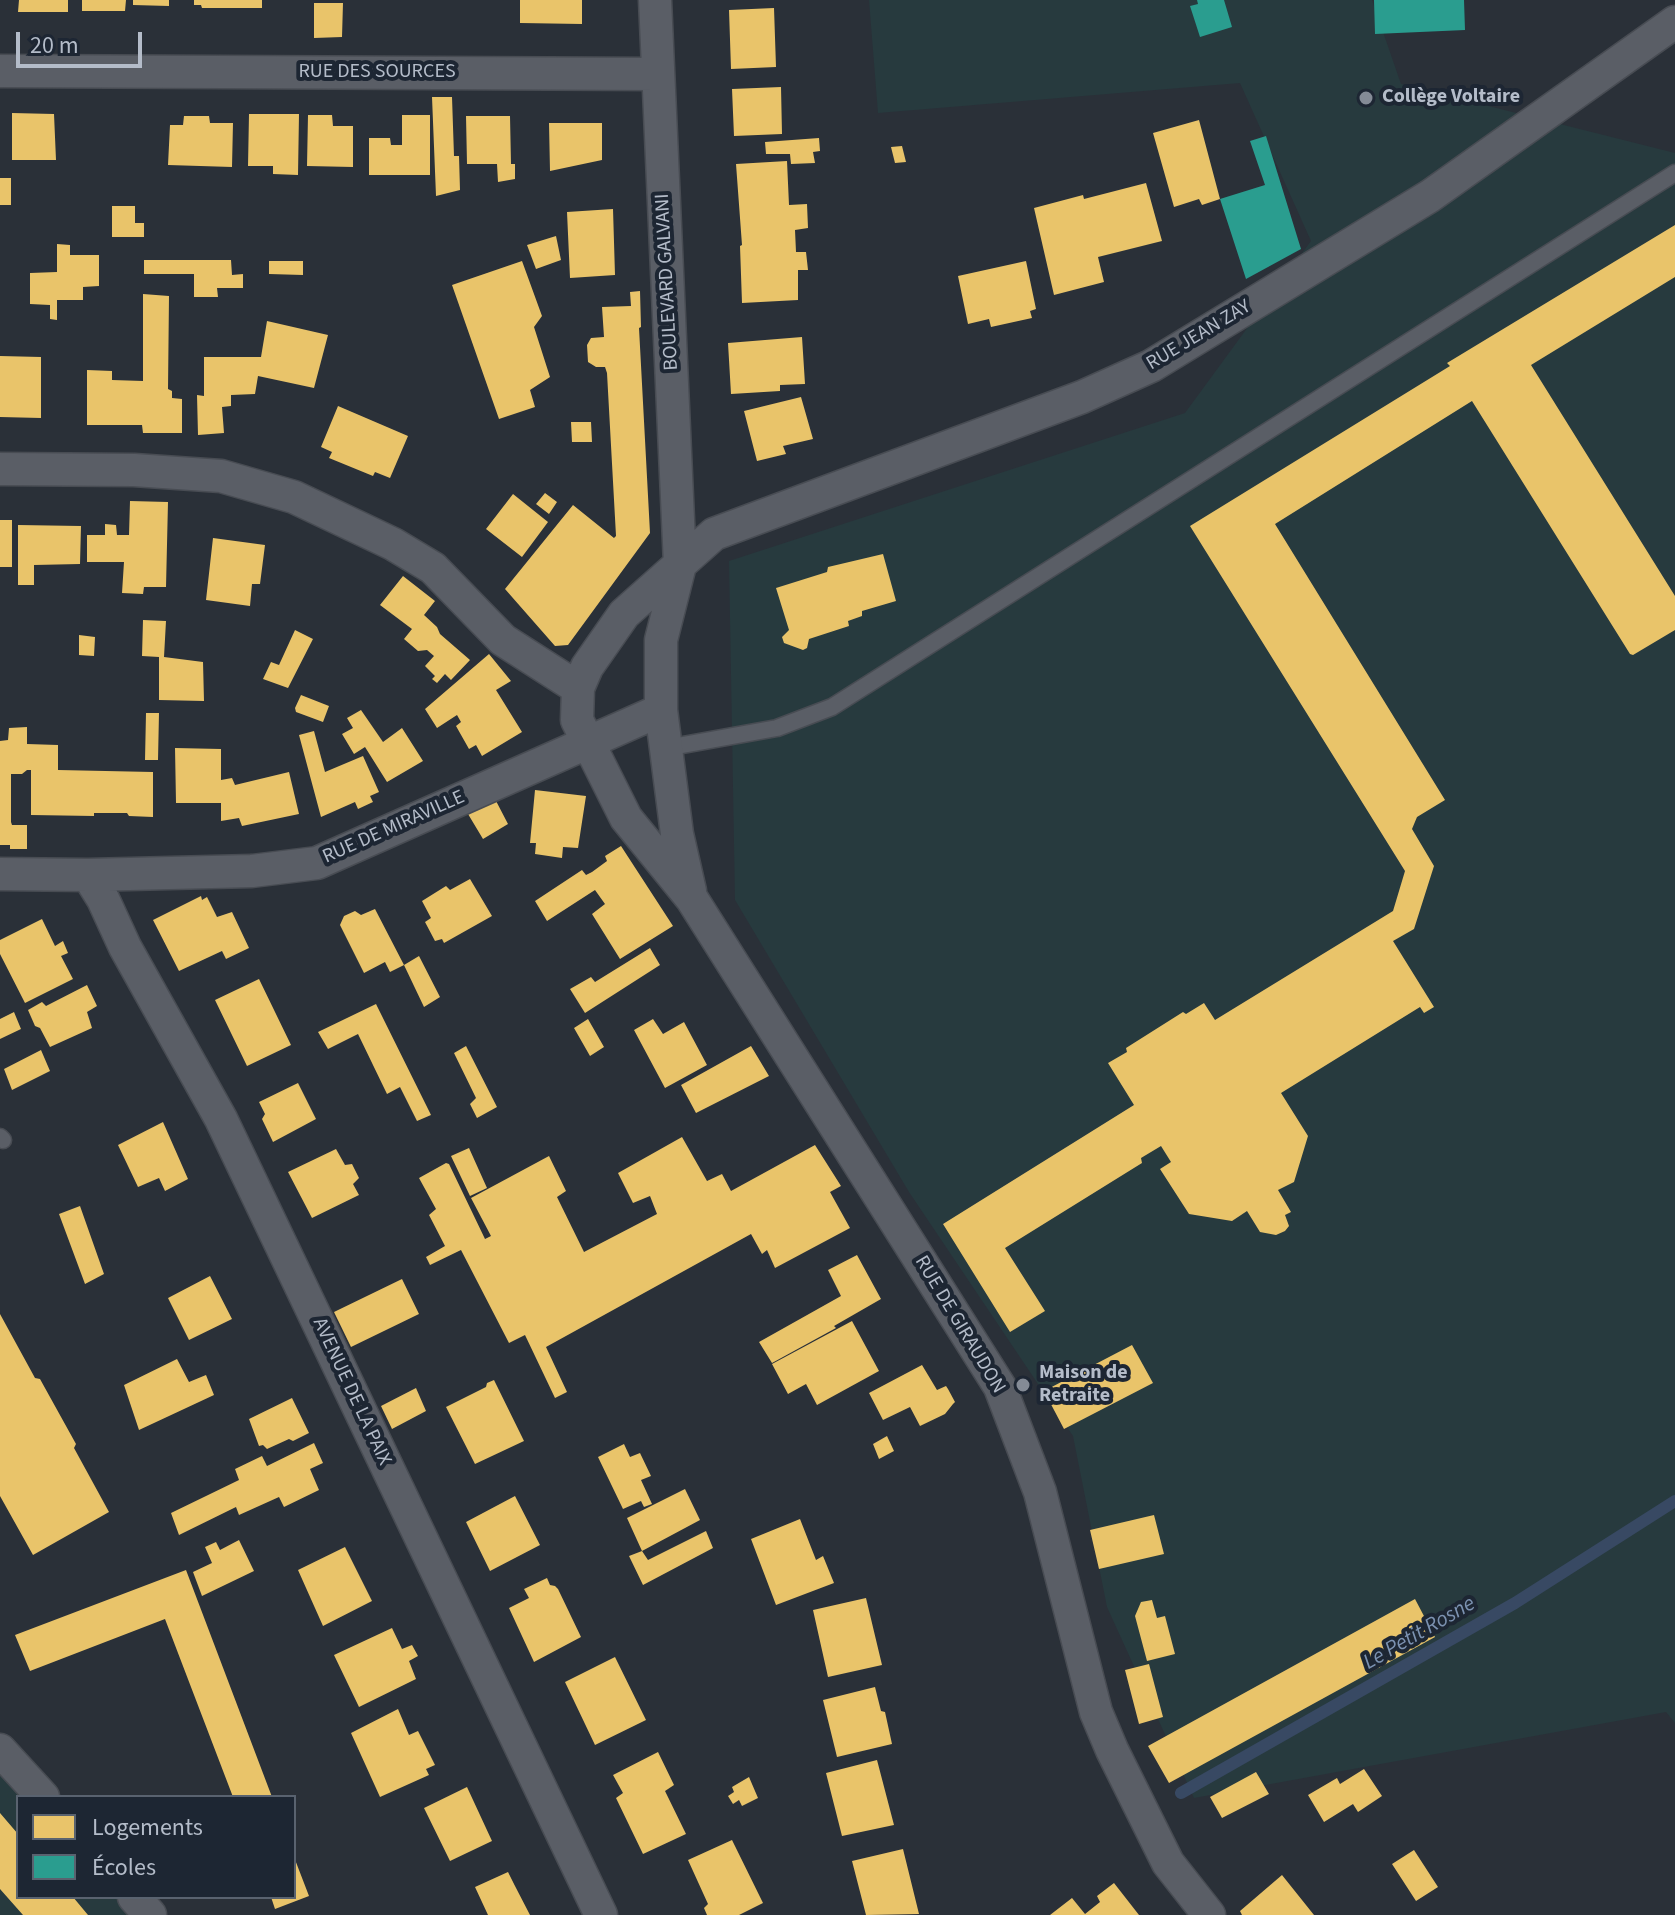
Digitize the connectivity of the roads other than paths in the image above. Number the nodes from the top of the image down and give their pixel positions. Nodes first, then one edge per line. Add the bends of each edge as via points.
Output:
1 (655, 0) edge
2 (1675, 22) edge
3 (0, 71) edge
4 (658, 74) junction
5 (1675, 173) edge
6 (0, 469) edge
7 (680, 565) junction
8 (605, 640) junction
9 (661, 640) junction
10 (578, 688) junction
11 (661, 710) junction
12 (587, 745) junction
13 (666, 748) junction
14 (0, 874) edge
15 (88, 875) junction
16 (692, 899) junction
17 (0, 1750) edge
18 (41, 1795) edge
19 (136, 1899) edge
20 (150, 1915) edge
21 (601, 1915) edge
22 (1209, 1915) edge

1 - 4 street, BOULEVARD GALVANI
2 - 7 street, RUE JEAN ZAY via 1430,196 1151,366 1082,397 714,534
3 - 4 street, RUE DES SOURCES
4 - 7 street, BOULEVARD GALVANI
5 - 13 lane via 832,707 777,728
6 - 10 street via 221,476 294,497 433,568 503,640
7 - 8 street via 624,614
7 - 9 street, RUE DE GIRAUDON
8 - 9 street via 636,634
8 - 10 street
9 - 11 street, RUE DE GIRAUDON
10 - 12 street via 577,720
11 - 12 street, RUE DE MIRAVILLE
11 - 13 street, RUE DE GIRAUDON
12 - 15 street, RUE DE MIRAVILLE via 317,863 252,871
12 - 16 street, RUE DE GIRAUDON via 626,818
13 - 16 street, RUE DE GIRAUDON
14 - 15 street, RUE DE MIRAVILLE
15 - 21 street, AVENUE DE LA PAIX via 221,1119
16 - 22 street, RUE DE GIRAUDON via 1000,1387 1040,1492 1096,1712 1168,1863
17 - 18 street
19 - 20 street

